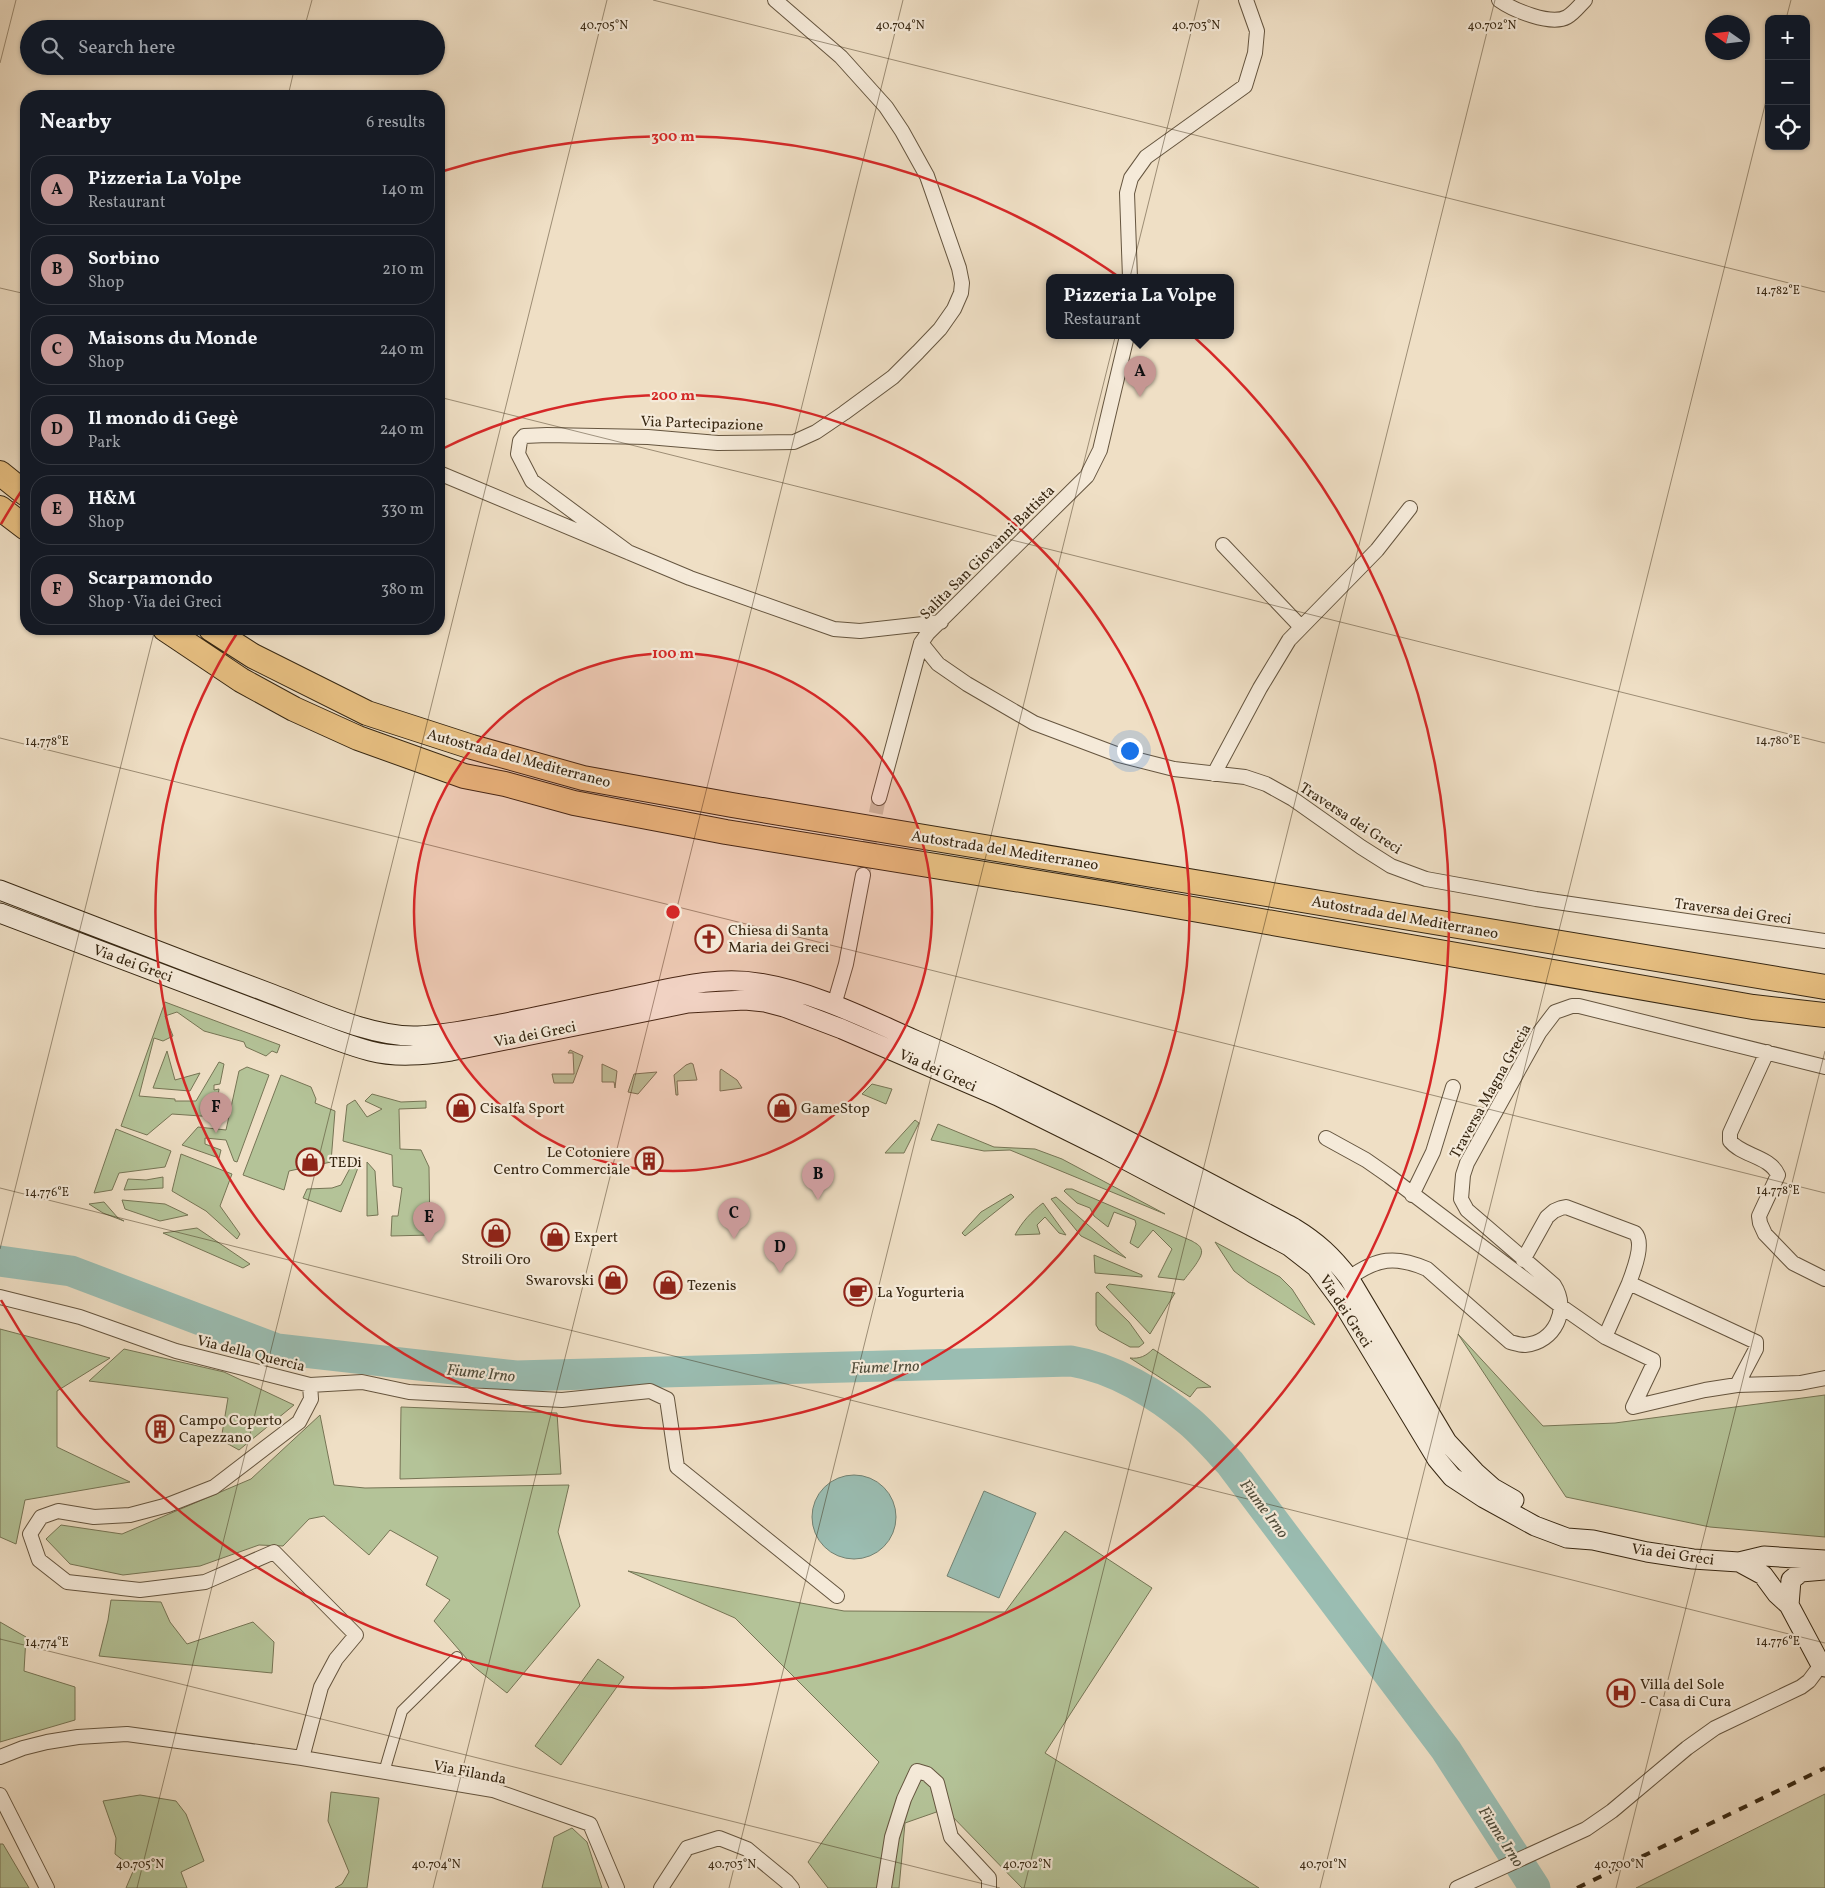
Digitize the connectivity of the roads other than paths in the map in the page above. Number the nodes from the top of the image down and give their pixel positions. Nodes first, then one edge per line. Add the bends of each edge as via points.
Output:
1 (775, 0) edge
2 (1246, 0) edge
3 (1499, 0) edge
4 (1585, 0) edge
5 (1130, 274) edge
6 (1126, 339) edge
7 (0, 473) edge
8 (445, 476) edge
9 (20, 489) edge
10 (0, 508) edge
11 (1410, 508) dead end
12 (20, 523) edge
13 (1223, 546) dead end
14 (628, 552) junction
15 (941, 622) junction
16 (1301, 627) junction
17 (174, 635) edge
18 (220, 635) edge
19 (922, 643) junction
20 (1214, 774) junction
21 (878, 798) tunnel mouth
22 (863, 874) tunnel mouth
23 (0, 890) edge
24 (0, 914) edge
25 (1825, 941) edge
26 (1825, 987) edge
27 (834, 1005) junction
28 (1753, 1007) junction
29 (1825, 1015) edge
30 (1825, 1026) edge
31 (1768, 1052) junction
32 (1825, 1067) edge
33 (1453, 1087) dead end
34 (1326, 1138) dead end
35 (1412, 1195) junction
36 (1523, 1260) junction
37 (1349, 1278) junction
38 (1825, 1279) edge
39 (1629, 1283) junction
40 (0, 1297) edge
41 (1562, 1306) junction
42 (1605, 1337) junction
43 (1825, 1378) edge
44 (310, 1385) junction
45 (1737, 1385) junction
46 (1593, 1540) junction
47 (1825, 1560) edge
48 (1739, 1562) junction
49 (1825, 1570) edge
50 (837, 1596) dead end
51 (1789, 1605) junction
52 (457, 1657) dead end
53 (1823, 1666) edge
54 (0, 1757) edge
55 (302, 1758) junction
56 (384, 1772) junction
57 (0, 1795) edge
58 (47, 1888) edge
59 (617, 1888) edge
60 (661, 1888) edge
61 (792, 1888) edge
62 (884, 1888) edge
63 (989, 1888) edge
64 (1457, 1888) edge

1 - 14 street, Via Partecipazione via 841,57 886,107 902,131 927,176 959,268 961,293 940,329 894,376 816,432 794,442 718,443 648,437 524,436 518,454 532,481
2 - 5 street via 1257,31 1255,53 1245,86 1146,157 1130,178 1127,193
3 - 4 street via 1527,15 1558,18 1567,17
6 - 15 street, Salita San Giovanni Battista via 1100,450 1087,476
7 - 9 highway
8 - 14 street
10 - 12 highway
11 - 16 street via 1377,550
13 - 16 street
14 - 15 street via 834,630 860,631
15 - 19 street, Salita San Giovanni Battista
16 - 20 street via 1289,640 1260,688
17 - 28 highway, Autostrada del Mediterraneo via 241,680 358,738 464,776 574,803 726,832 1107,894
18 - 26 highway, Autostrada del Mediterraneo via 253,656 367,713 584,778
19 - 20 street, Traversa dei Greci via 938,664 1034,723 1119,756 1174,769
19 - 21 street, Salita San Giovanni Battista
20 - 25 street, Traversa dei Greci via 1245,777 1280,791 1391,866 1426,879 1536,899
22 - 27 street via 846,964
23 - 27 main road, Via dei Greci via 328,1016 387,1034 444,1034 680,986 715,982 755,982
24 - 46 main road, Via dei Greci via 336,1040 371,1052 394,1055 451,1051 688,1003 725,1000 765,1002 812,1017 998,1096 1289,1246 1328,1281 1437,1459 1452,1477 1535,1526 1567,1538
27 - 37 main road, Via dei Greci via 1006,1080 1287,1224 1330,1254
28 - 29 highway
28 - 30 highway
31 - 32 street, Traversa Magna Grecia
31 - 36 street, Traversa Magna Grecia via 1579,1006 1555,1012 1539,1033 1467,1163 1462,1188 1461,1199 1467,1210
31 - 38 street via 1730,1133 1730,1141 1735,1147 1768,1163 1778,1175 1759,1216 1765,1234 1793,1263
33 - 35 street via 1433,1152
34 - 35 street via 1366,1160
35 - 41 street
36 - 39 street via 1548,1216 1566,1207 1638,1236 1635,1267
36 - 41 street, Traversa Magna Grecia via 1554,1285
37 - 41 street via 1366,1266 1384,1261 1413,1262 1427,1269 1510,1342 1523,1345 1539,1342 1553,1331
37 - 46 main road, Via dei Greci via 1447,1442 1493,1488
39 - 42 street
39 - 45 street via 1756,1342 1756,1349
40 - 44 street, Via della Quercia via 80,1317 176,1351
41 - 42 street
42 - 45 street via 1653,1360 1654,1365 1633,1407
43 - 45 street via 1800,1383
44 - 50 street via 362,1382 409,1392 562,1400 650,1391 667,1399 677,1466
44 - 55 street, Via della Quercia via 311,1399 299,1422 214,1487 168,1505 130,1515 94,1517 58,1511 41,1517 30,1534 39,1560 67,1582 140,1590 205,1582 274,1552 356,1634 336,1659 321,1687
46 - 48 main road, Via dei Greci via 1664,1555
47 - 48 main road, Via dei Greci via 1764,1556
48 - 51 main road, Via dei Greci via 1763,1575
49 - 51 main road via 1801,1572 1791,1580
51 - 53 main road, Via dei Greci
52 - 56 street via 402,1712
53 - 64 street via 1801,1687 1715,1728 1586,1829
54 - 55 street via 47,1742 127,1734
55 - 56 street, Via Filanda
56 - 59 street, Via Filanda via 493,1790 590,1824
57 - 58 street
60 - 61 street via 688,1848 719,1838 747,1849
62 - 63 street via 892,1837 917,1771 938,1783 951,1837 989,1878

